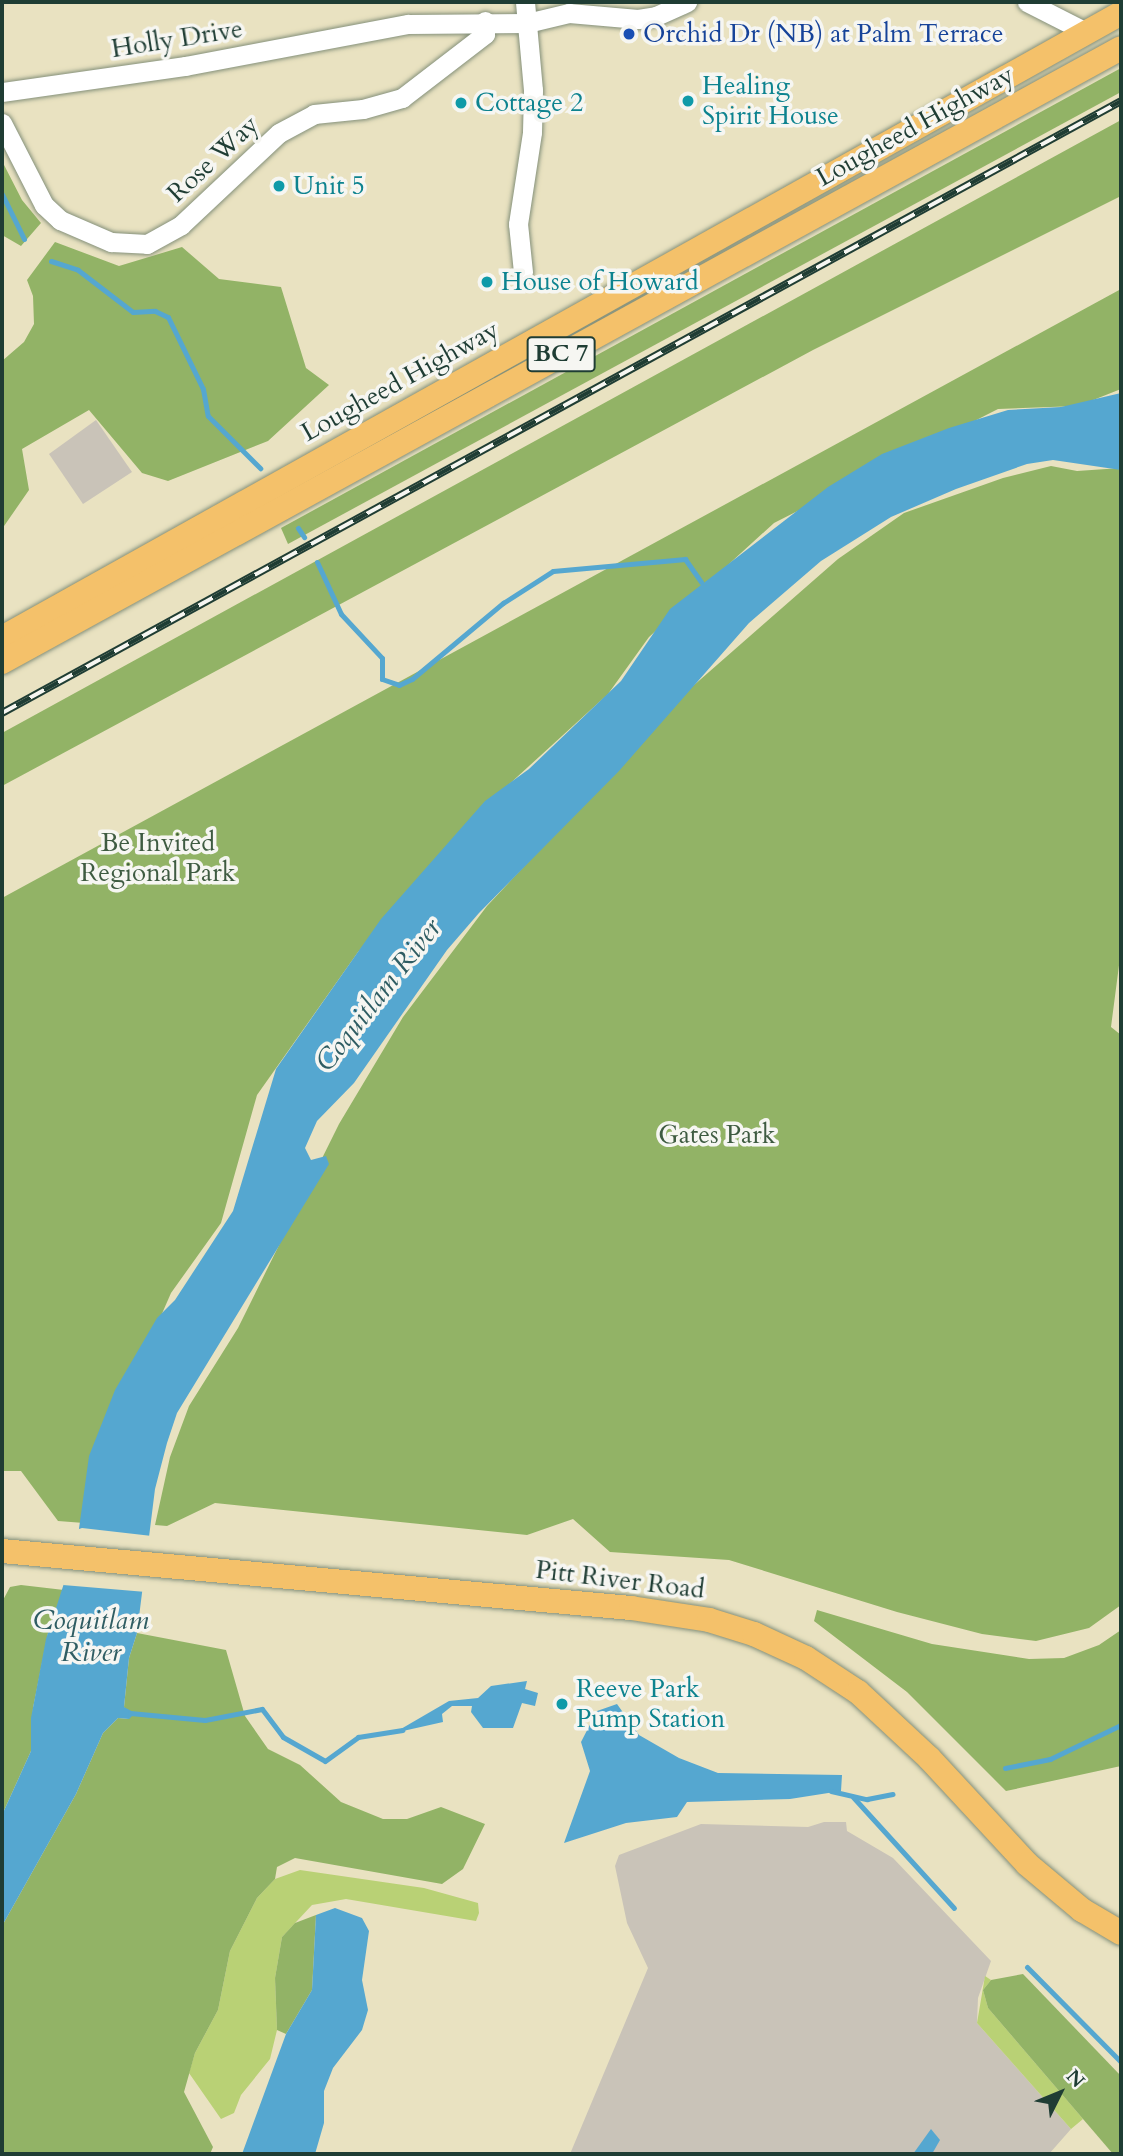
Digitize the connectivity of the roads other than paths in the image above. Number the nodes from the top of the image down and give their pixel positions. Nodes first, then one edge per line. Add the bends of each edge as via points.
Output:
1 (525, 2) edge
2 (610, 2) edge
3 (687, 2) edge
4 (1027, 2) edge
5 (577, 7) edge
6 (1121, 13) edge
7 (629, 18) junction
8 (485, 21) junction
9 (527, 23) junction
10 (1086, 32) junction
11 (1121, 48) edge
12 (2, 92) edge
13 (2, 123) edge
14 (523, 272) dead end
15 (2, 638) edge
16 (2, 662) edge
17 (6, 1552) edge
18 (1121, 1933) edge

1 - 9 street
2 - 7 street
3 - 7 street, Holly Drive via 656,16
4 - 10 street
5 - 7 street, Holly Drive
5 - 9 street, Holly Drive
6 - 10 main road, Lougheed Highway / BC 7
8 - 9 street, Holly Drive
8 - 12 street, Holly Drive via 408,24 185,66
8 - 13 street, Rose Way via 485,34 402,98 363,109 314,114 279,133 181,225 147,244 111,242 61,220 38,194
9 - 14 street via 533,90 532,132 518,224
10 - 15 main road, Lougheed Highway / BC 7
11 - 16 main road, Lougheed Highway / BC 7
17 - 18 main road, Pitt River Road via 667,1612 709,1620 771,1641 858,1692 929,1758 1027,1864 1082,1910

